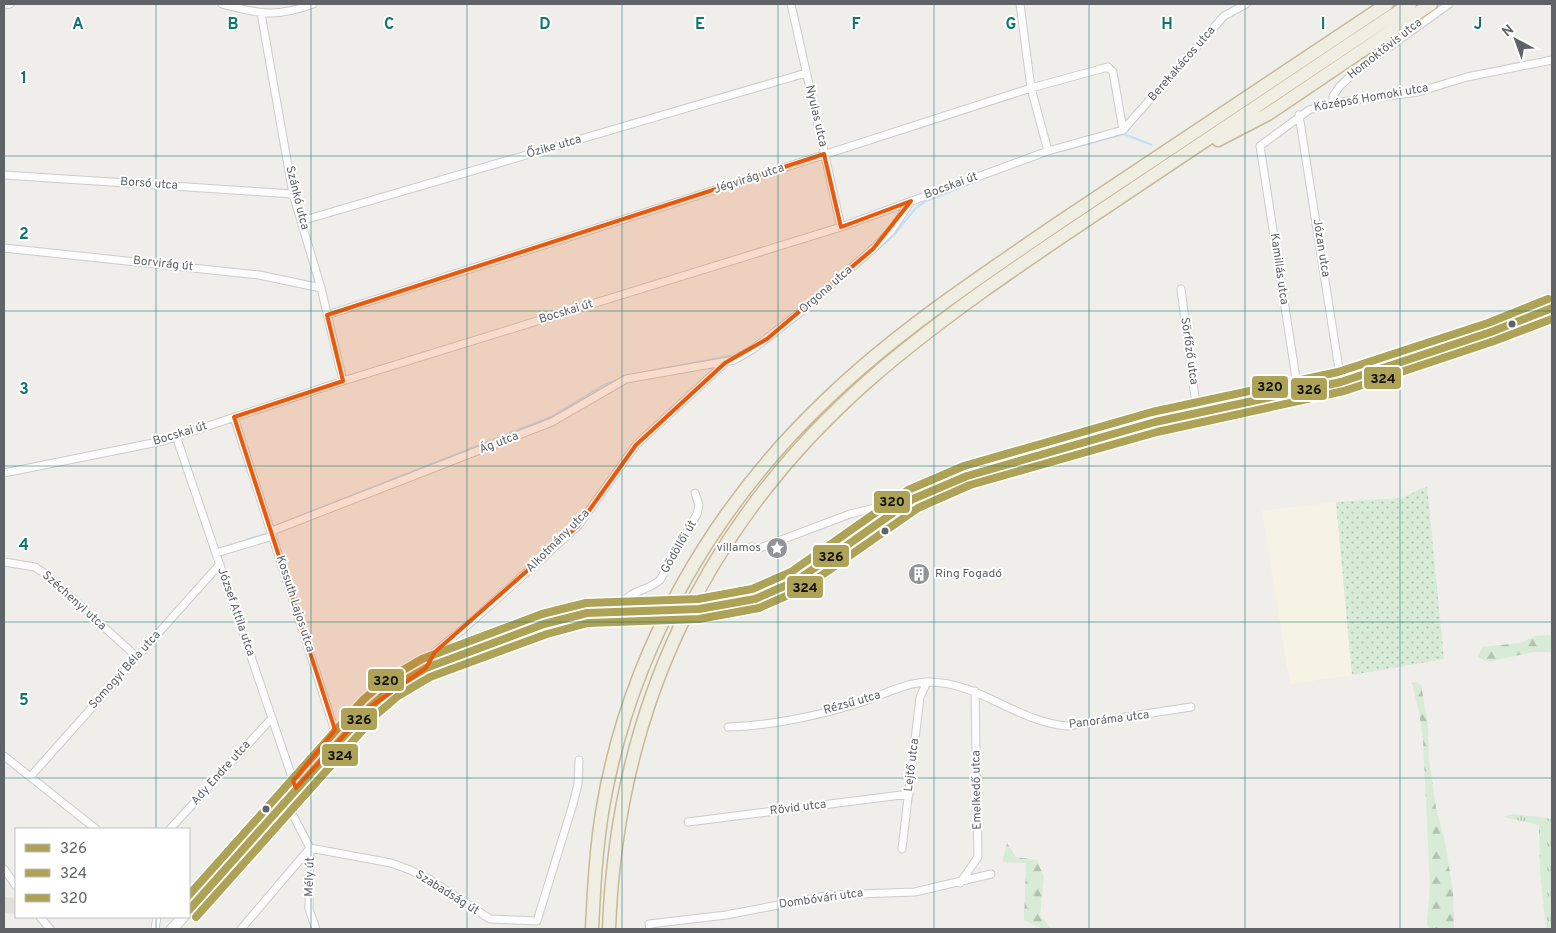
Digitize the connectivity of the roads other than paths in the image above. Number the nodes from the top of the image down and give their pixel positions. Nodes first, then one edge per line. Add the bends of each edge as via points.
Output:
1 (10, 4) edge
2 (222, 4) edge
3 (313, 4) edge
4 (792, 4) edge
5 (1020, 4) edge
6 (1246, 4) edge
7 (1387, 4) edge
8 (1410, 4) edge
9 (1432, 4) edge
10 (1448, 4) edge
11 (4, 5) edge
12 (261, 14) junction
13 (1552, 60) edge
14 (806, 73) junction
15 (1031, 88) junction
16 (1332, 103) junction
17 (1299, 116) junction
18 (1123, 130) junction
19 (1260, 146) joint
20 (1048, 151) junction
21 (824, 154) junction
22 (1166, 167) junction
23 (4, 175) edge
24 (293, 194) junction
25 (911, 201) junction
26 (301, 221) junction
27 (841, 227) junction
28 (4, 248) edge
29 (321, 288) junction
30 (1180, 288) dead end
31 (1552, 308) edge
32 (327, 315) junction
33 (725, 363) junction
34 (343, 381) junction
35 (1341, 382) junction
36 (1298, 391) junction
37 (1197, 413) junction
38 (234, 417) junction
39 (176, 436) junction
40 (4, 473) edge
41 (695, 493) dead end
42 (913, 498) junction
43 (272, 534) junction
44 (751, 547) dead end
45 (216, 553) junction
46 (4, 562) edge
47 (220, 564) junction
48 (699, 609) tunnel mouth
49 (624, 610) junction
50 (657, 611) tunnel mouth
51 (137, 657) junction
52 (426, 668) junction
53 (927, 682) junction
54 (975, 691) junction
55 (1191, 707) dead end
56 (272, 718) junction
57 (728, 728) dead end
58 (4, 756) edge
59 (578, 760) dead end
60 (30, 777) junction
61 (294, 784) junction
62 (909, 794) junction
63 (285, 800) junction
64 (688, 822) dead end
65 (95, 828) edge
66 (171, 828) edge
67 (310, 848) junction
68 (902, 849) dead end
69 (4, 869) edge
70 (991, 874) dead end
71 (960, 883) junction
72 (15, 885) edge
73 (190, 909) edge
74 (41, 918) edge
75 (182, 918) edge
76 (650, 926) edge
77 (50, 929) edge
78 (172, 929) edge
79 (241, 929) edge
80 (316, 929) edge
81 (592, 929) edge
82 (610, 929) edge

1 - 11 street
2 - 12 street
3 - 12 street via 278,14
4 - 14 street, Nyulas utca
5 - 15 street
6 - 18 street, Berekakácos utca via 1224,16
7 - 81 highway via 945,301 838,388 775,452 740,494 703,548 672,602 645,662 619,739 603,805 595,866
8 - 22 highway
9 - 22 highway via 1268,114
10 - 16 street, Homoktövis utca via 1357,70 1340,86
12 - 24 street, Szánkó utca
13 - 16 street, Középső Homoki utca via 1467,77 1418,92
14 - 21 street, Nyulas utca
14 - 26 street, Őzike utca
15 - 18 street, Jégvirág utca via 1108,67 1113,72
15 - 20 street
15 - 21 street, Jégvirág utca
16 - 17 street, Középső Homoki utca
17 - 19 street, Középső Homoki utca
17 - 35 street, Józan utca
18 - 20 street, Bocskai út
19 - 36 street, Kamillás utca
20 - 25 street, Bocskai út
21 - 27 street, Nyulas utca
21 - 32 street, Jégvirág utca
22 - 82 highway via 1003,277 900,354 821,427 785,465 748,512 685,613 649,701 621,808 613,861
23 - 24 street, Borsó utca
24 - 26 street, Szánkó utca
25 - 27 street, Bocskai út
25 - 33 street, Orgona utca via 891,231 866,256 767,338
26 - 29 street, Szánkó utca
27 - 34 street, Bocskai út
28 - 29 street, Borvirág út via 259,275
29 - 32 street, Szánkó utca
30 - 37 street, Sörfőző utca
31 - 35 main road
32 - 34 street, Szánkó utca
33 - 43 street, Ág utca via 626,380 552,422
33 - 52 street, Alkotmány utca via 636,445 578,526 435,652 428,659
34 - 38 street, Bocskai út
35 - 36 main road
36 - 37 main road
37 - 42 main road via 1154,422 966,476
38 - 39 street, Bocskai út
38 - 43 street, Kossuth Lajos utca
39 - 40 street, Bocskai út
39 - 45 street, József Attila utca
41 - 49 street, Gödöllői út via 699,505 697,514 660,580 627,597 623,602
42 - 44 street via 850,514 760,548
42 - 48 main road via 796,581 755,599
43 - 45 street, Ág utca
43 - 61 street, Kossuth Lajos utca via 334,728
45 - 47 street, József Attila utca
46 - 51 street, Széchenyi utca via 35,567 48,576
47 - 51 street, Somogyi Béla utca
47 - 56 street, József Attila utca
49 - 50 main road
49 - 52 main road via 587,613 544,624
51 - 60 street, Somogyi Béla utca
52 - 61 main road via 392,688 370,707
53 - 54 street, Rézsű utca
53 - 57 street, Rézsű utca via 813,714 756,726
53 - 62 street, Lejtő utca via 920,697
54 - 55 street, Panoráma utca via 1009,709 1067,726
54 - 71 street, Emelkedő utca via 978,857
56 - 61 street, József Attila utca
56 - 66 street, Ady Endre utca
58 - 60 street
59 - 67 street, Szabadság út via 578,784 573,804 537,921 490,919 410,870 391,863
60 - 65 street
61 - 63 main road
62 - 64 street, Rövid utca
62 - 68 street, Lejtő utca
63 - 67 street, Mély út
63 - 73 main road
67 - 79 street
67 - 80 street, Mély út via 309,909
69 - 72 street
70 - 71 street, Dombóvári utca
71 - 76 street, Dombóvári utca via 915,892 831,895
74 - 77 street
75 - 78 main road

